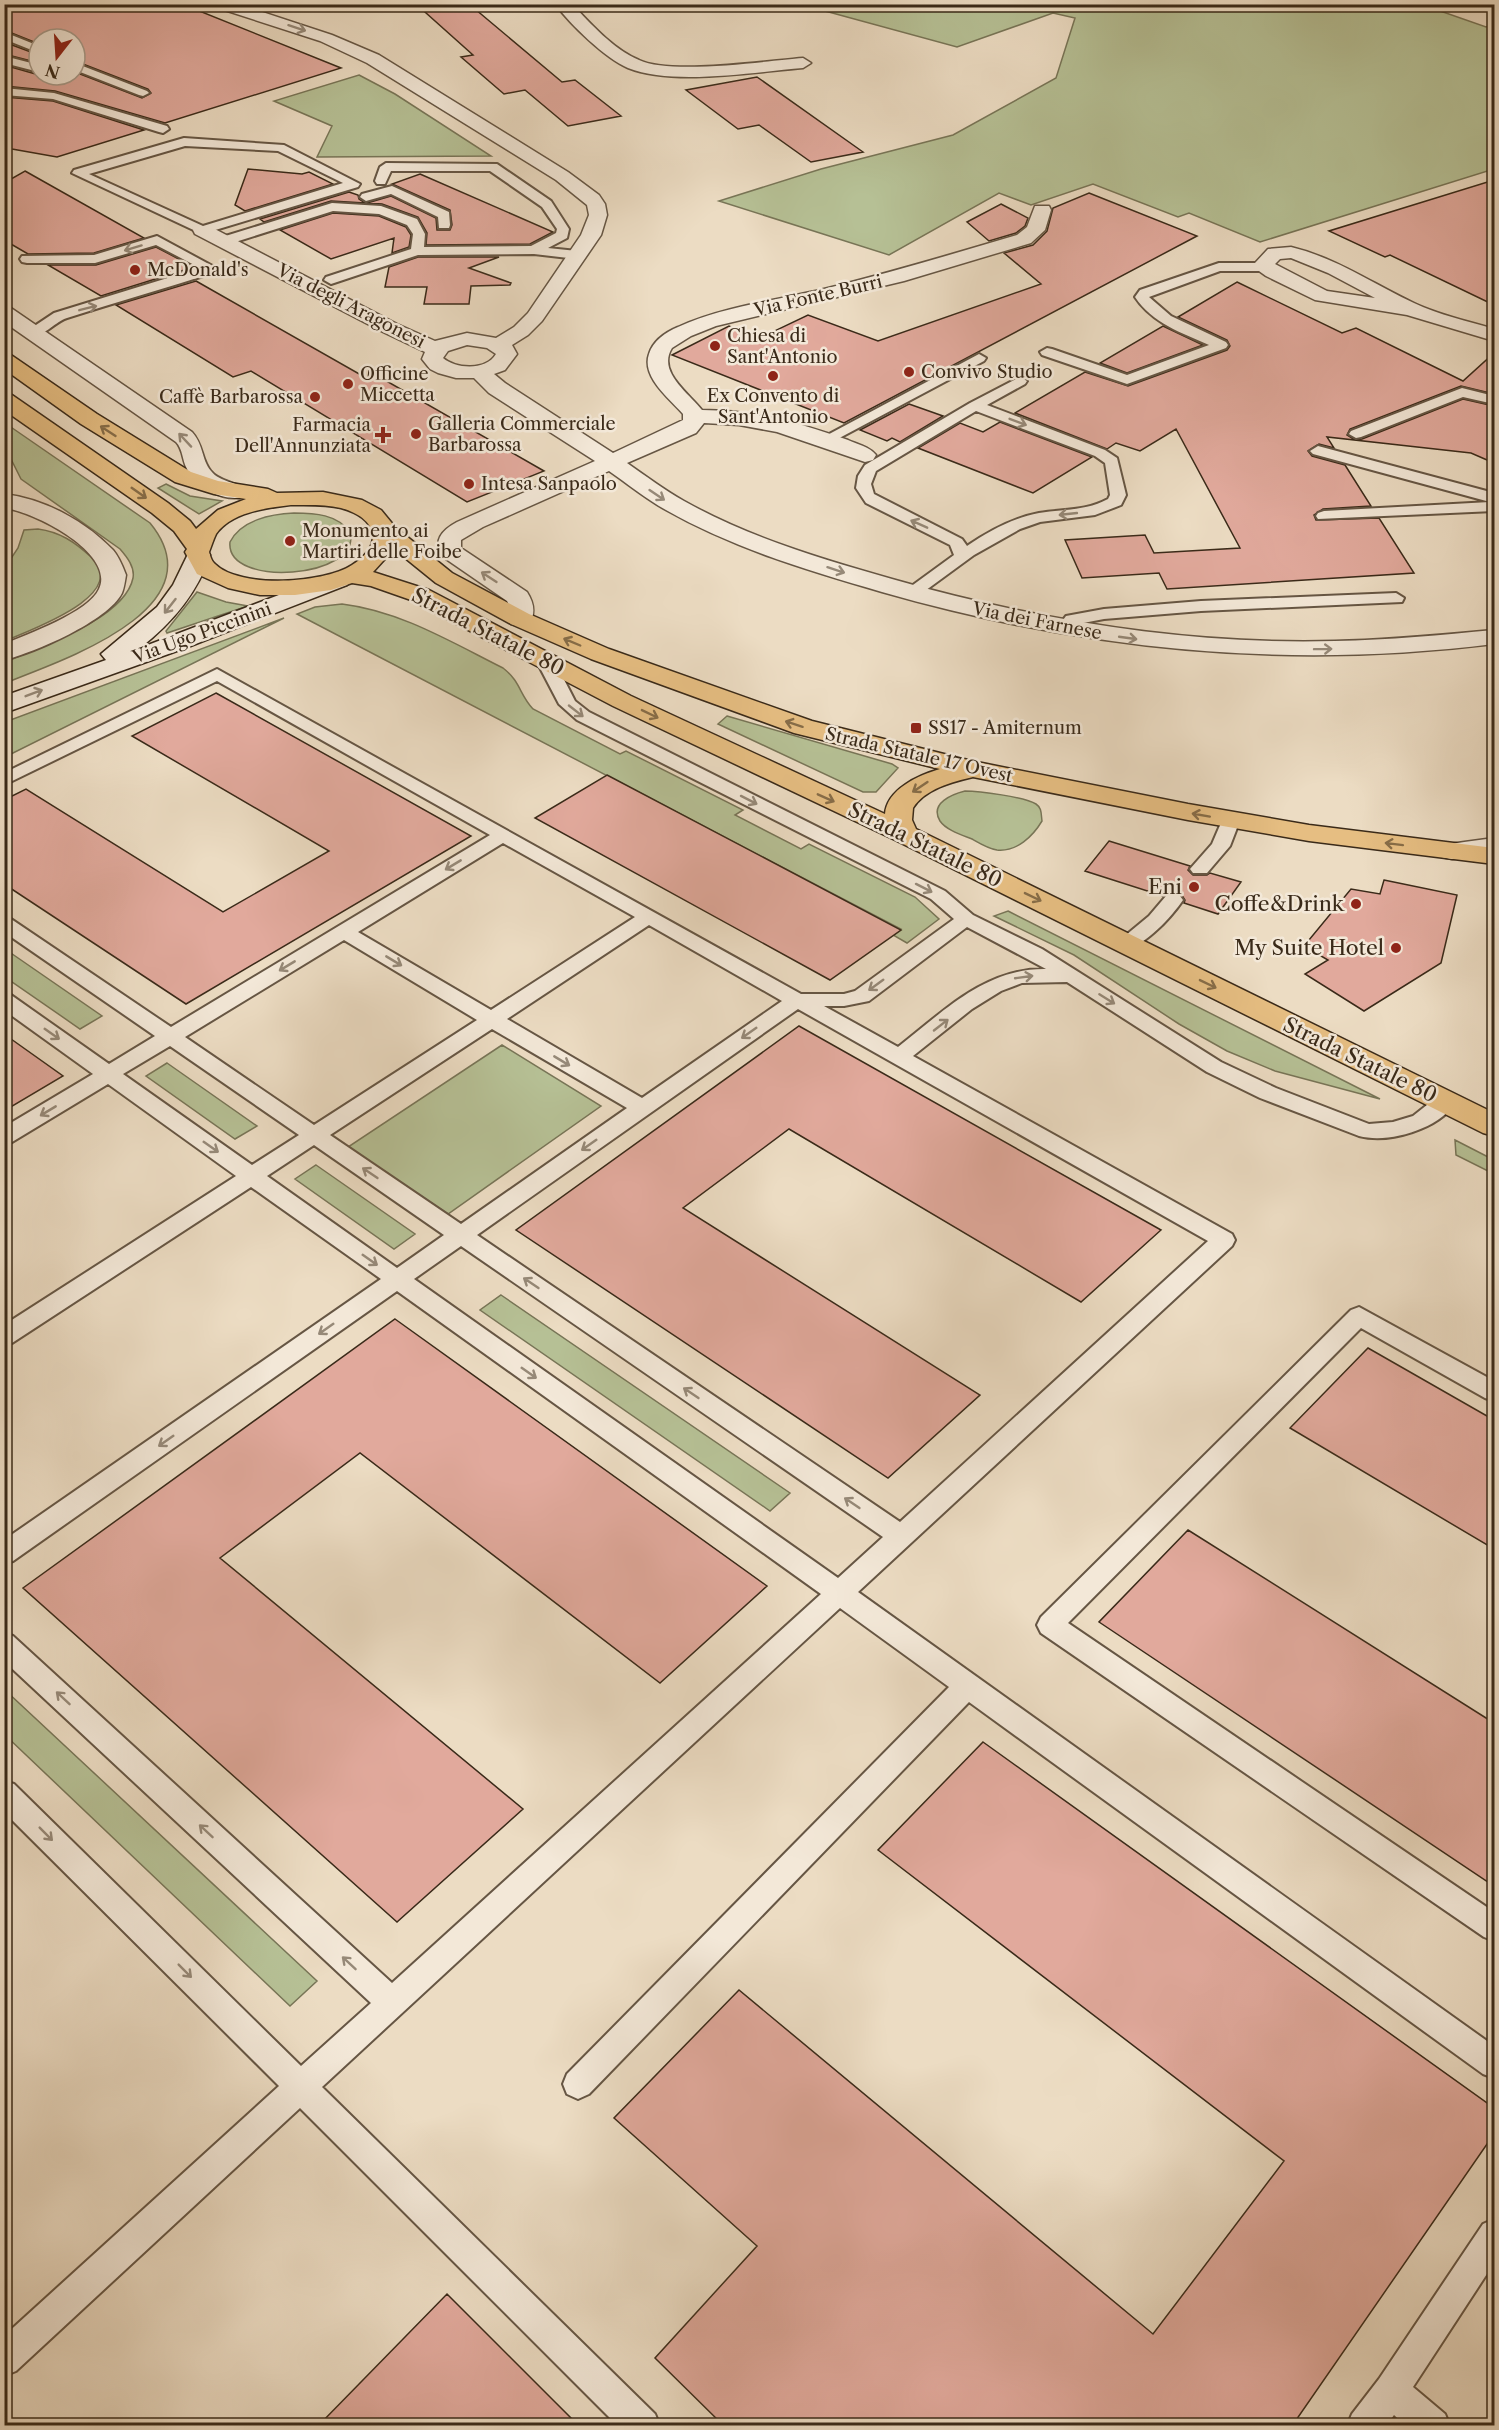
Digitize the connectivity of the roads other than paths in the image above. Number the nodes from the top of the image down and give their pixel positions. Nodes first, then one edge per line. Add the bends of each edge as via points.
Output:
1 (221, 4) edge
2 (563, 4) edge
3 (4, 35) edge
4 (27, 45) edge
5 (4, 59) edge
6 (803, 63) dead end
7 (27, 66) edge
8 (87, 71) edge
9 (4, 91) edge
10 (143, 93) dead end
11 (163, 129) dead end
12 (381, 182) dead end
13 (332, 207) junction
14 (1042, 210) dead end
15 (444, 225) dead end
16 (202, 230) junction
17 (224, 241) junction
18 (534, 250) junction
19 (417, 251) junction
20 (577, 255) junction
21 (27, 259) dead end
22 (1266, 267) junction
23 (331, 280) dead end
24 (1408, 309) junction
25 (4, 312) edge
26 (35, 332) junction
27 (1491, 332) edge
28 (499, 345) junction
29 (436, 349) junction
30 (1047, 352) dead end
31 (979, 358) dead end
32 (4, 359) edge
33 (478, 371) junction
34 (1020, 381) dead end
35 (4, 400) edge
36 (1494, 400) edge
37 (975, 406) junction
38 (695, 416) junction
39 (1356, 434) dead end
40 (825, 440) junction
41 (1318, 451) dead end
42 (865, 455) dead end
43 (610, 461) junction
44 (236, 492) junction
45 (303, 498) junction
46 (1494, 498) edge
47 (4, 501) edge
48 (1494, 506) edge
49 (1324, 516) dead end
50 (385, 531) junction
51 (198, 552) junction
52 (962, 557) junction
53 (345, 578) junction
54 (912, 593) junction
55 (1396, 598) dead end
56 (520, 619) junction
57 (1065, 628) junction
58 (1494, 637) edge
59 (4, 653) edge
60 (546, 662) junction
61 (63, 682) junction
62 (4, 705) edge
63 (972, 769) junction
64 (4, 780) edge
65 (1231, 820) junction
66 (905, 834) junction
67 (503, 835) junction
68 (1494, 846) edge
69 (1452, 851) junction
70 (1494, 856) edge
71 (1200, 869) dead end
72 (1173, 900) dead end
73 (649, 917) junction
74 (966, 919) junction
75 (4, 923) edge
76 (344, 932) junction
77 (1127, 944) junction
78 (1068, 976) junction
79 (4, 1000) edge
80 (797, 1000) junction
81 (492, 1019) junction
82 (171, 1036) junction
83 (900, 1058) junction
84 (109, 1074) junction
85 (1445, 1102) junction
86 (642, 1108) junction
87 (1494, 1126) edge
88 (314, 1135) junction
89 (4, 1137) edge
90 (252, 1176) junction
91 (461, 1235) junction
92 (397, 1280) junction
93 (4, 1336) edge
94 (1494, 1392) edge
95 (901, 1536) junction
96 (4, 1554) edge
97 (839, 1593) junction
98 (4, 1644) edge
99 (968, 1685) junction
100 (4, 1793) edge
101 (1494, 1928) edge
102 (392, 2003) junction
103 (1494, 2064) edge
104 (578, 2084) dead end
105 (302, 2086) junction
106 (1494, 2235) edge
107 (4, 2359) edge
108 (1391, 2391) junction
109 (643, 2426) edge
110 (1364, 2426) edge
111 (1433, 2426) edge

1 -> 20 street via 326,38 387,67 587,193 596,204 598,215
2 - 6 street via 589,30 630,62 646,69 687,71
3 - 4 lane
5 - 7 lane
8 - 10 lane
9 - 11 lane via 54,96
12 - 18 lane via 386,167 493,167 547,204 563,229 562,235
13 - 15 lane via 392,190 444,215
13 - 17 lane
13 - 19 lane via 381,210 412,222 419,234
14 - 38 street, Via Fonte Burri via 1036,230 1024,239 897,277 709,322 669,338 660,348 658,365 669,386
16 - 16 lane via 78,173 184,142 280,148 354,184
16 - 17 street, Via degli Aragonesi
17 - 29 street, Via degli Aragonesi
18 - 19 lane
18 - 20 lane
19 - 23 lane
20 - 28 street via 527,325
26 -> 21 lane via 59,316 211,269 157,240 95,259
22 - 24 street via 1322,296
22 - 24 street via 1266,258 1277,254 1308,257 1359,280
22 - 30 lane via 1220,267 1142,297 1162,316 1221,345 1127,380
24 - 27 street
25 - 26 street
44 -> 26 street via 202,477 192,446 184,437
28 - 29 street via 467,339
28 - 33 street via 504,349 504,360
29 - 33 street via 432,359 442,368
31 - 40 lane
44 -> 32 main road via 196,483 157,462
33 - 43 street via 497,388
34 - 37 lane
35 -> 51 main road via 160,508 182,526
36 - 39 lane via 1462,392
52 -> 37 lane via 962,550 950,539 875,504 863,483 867,471 879,461
37 -> 52 lane via 1108,457 1115,466 1118,498 1104,508 1019,524
38 - 40 street via 745,419
38 - 43 street via 692,425 680,433
40 - 42 street
41 - 46 lane
43 -> 54 street, Via dei Farnese via 664,499 708,522 808,561
56 -> 43 street via 522,607 518,597 449,550 452,535
44 - 45 main road
45 - 50 main road, Strada Statale 17 Ovest via 353,505 374,516
45 - 51 main road via 268,501 226,515 206,531
47 - 59 street via 45,513 89,539 108,556 117,578 111,593 96,608
48 - 49 lane
50 - 53 main road via 380,554 368,566
50 - 56 main road, Strada Statale 17 Ovest via 444,578
51 - 53 main road via 210,572 249,587 288,590
51 -> 61 street, Via Ugo Piccinini via 182,590 151,627
52 - 54 lane
53 - 60 main road, Strada Statale 80 via 376,580 420,595
53 - 61 street, Via Ugo Piccinini
54 - 57 street, Via dei Farnese
55 - 57 lane via 1125,612 1080,617
63 -> 56 main road, Strada Statale 17 Ovest via 793,724 616,660
57 -> 58 street, Via dei Farnese via 1171,643 1266,649 1385,646
60 -> 66 main road, Strada Statale 80
60 -> 74 lane via 568,704 583,716 938,895
62 -> 61 street, Via Ugo Piccinini
65 -> 63 main road, Strada Statale 17 Ovest
63 -> 66 main road via 938,777 910,794 899,815
64 - 67 lane via 217,674
69 -> 65 main road, Strada Statale 17 Ovest
65 - 71 lane via 1221,846
66 -> 77 main road, Strada Statale 80
67 - 73 lane
67 -> 76 lane
68 - 69 street
69 - 70 main road, Strada Statale 17 Ovest
72 - 77 lane
73 - 80 lane
73 - 81 lane
74 - 78 lane via 1035,953
74 -> 80 lane via 862,996
75 - 82 lane
76 -> 81 lane
76 -> 82 lane
77 -> 85 main road, Strada Statale 80
83 -> 78 lane via 983,992 1010,979
78 -> 85 lane via 1214,1067 1366,1131 1394,1129 1421,1121
79 -> 84 lane
80 - 83 lane
80 -> 86 lane
81 -> 86 lane
81 - 88 lane
82 - 84 lane
82 - 88 lane
83 - 95 lane via 1224,1240
84 -> 89 lane
84 -> 90 lane
85 - 87 main road, Strada Statale 80
86 -> 91 lane
88 - 90 lane
91 -> 88 lane
90 -> 92 lane
90 - 93 lane
91 - 92 lane
95 -> 91 lane
92 -> 96 lane
92 -> 97 lane
94 - 101 lane via 1359,1316 1050,1625
95 - 97 lane
97 - 99 lane
97 - 102 lane
102 -> 98 lane
99 - 103 lane
99 - 104 lane
100 -> 105 lane
102 - 105 lane
105 - 107 lane
105 - 109 lane
106 - 108 lane
108 - 110 lane
108 - 111 lane

